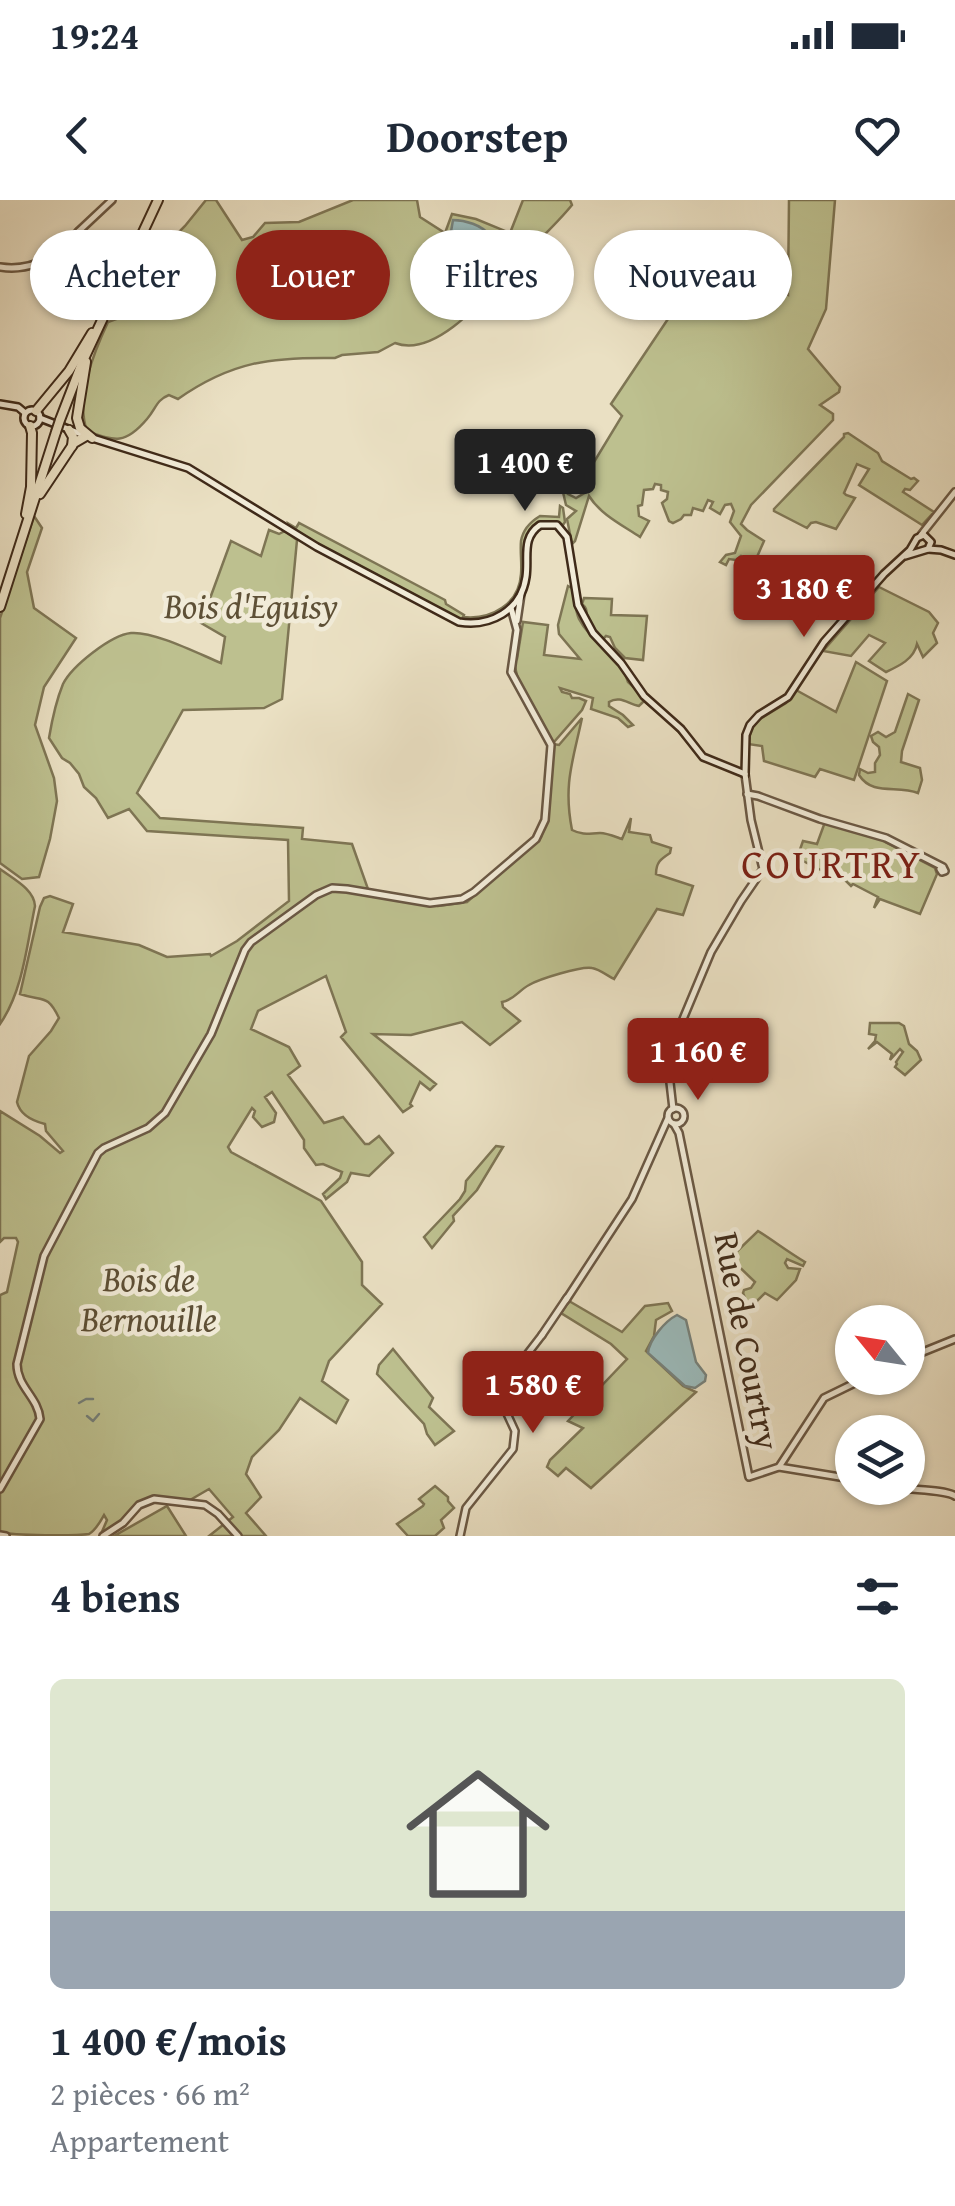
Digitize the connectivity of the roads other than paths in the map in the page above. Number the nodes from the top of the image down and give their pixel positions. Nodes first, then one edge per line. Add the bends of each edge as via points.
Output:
1 (112, 200) edge
2 (156, 200) edge
3 (0, 267) edge
4 (94, 334) junction
5 (0, 404) edge
6 (40, 418) junction
7 (77, 418) junction
8 (61, 430) junction
9 (89, 437) junction
10 (72, 446) junction
11 (955, 492) edge
12 (29, 511) junction
13 (927, 541) junction
14 (917, 547) junction
15 (955, 555) edge
16 (521, 594) junction
17 (0, 595) edge
18 (0, 607) edge
19 (506, 611) junction
20 (515, 620) junction
21 (745, 771) junction
22 (747, 794) junction
23 (943, 869) dead end
24 (676, 1109) junction
25 (674, 1122) junction
26 (955, 1339) edge
27 (925, 1351) edge
28 (835, 1393) edge
29 (779, 1467) junction
30 (835, 1476) edge
31 (0, 1489) edge
32 (925, 1491) edge
33 (955, 1496) edge
34 (953, 1505) edge
35 (102, 1536) edge
36 (238, 1536) edge
37 (460, 1536) edge

1 - 3 street via 51,257 33,266
2 - 4 highway
4 - 6 highway
4 - 6 highway
4 - 7 highway
5 - 6 street
6 - 8 highway, bridge
6 - 12 highway via 32,433
7 - 8 highway
7 - 9 highway
8 - 9 street
8 - 10 highway via 73,436
8 - 12 highway
9 - 10 highway
9 - 19 street via 188,468 449,619 480,623
10 - 12 highway
11 - 13 street via 930,523
12 - 17 highway
12 - 18 highway
13 - 14 street
13 - 14 street via 917,538
13 - 15 street
14 - 21 street via 824,642 788,697 750,725
16 - 19 street
16 - 20 street
16 - 21 street via 528,538 534,528 559,526 568,537 581,614 593,633 703,757
19 - 20 street
20 - 31 street via 511,672 551,745 545,820 536,839 455,901 332,888 251,942 166,1114 98,1153 44,1256 17,1364 40,1418
21 - 22 street
22 - 23 street via 881,836
22 - 24 street via 763,869 712,950 673,1043 668,1065
24 - 25 street via 669,1113
24 - 25 street via 684,1116
25 - 29 street, Rue de Courtry via 748,1477
25 - 37 street via 664,1130 634,1201 504,1390 514,1444 466,1508
26 - 27 street
28 - 29 street via 824,1398
29 - 30 street
32 - 33 street
33 - 34 street
35 - 36 street via 154,1499 205,1505

